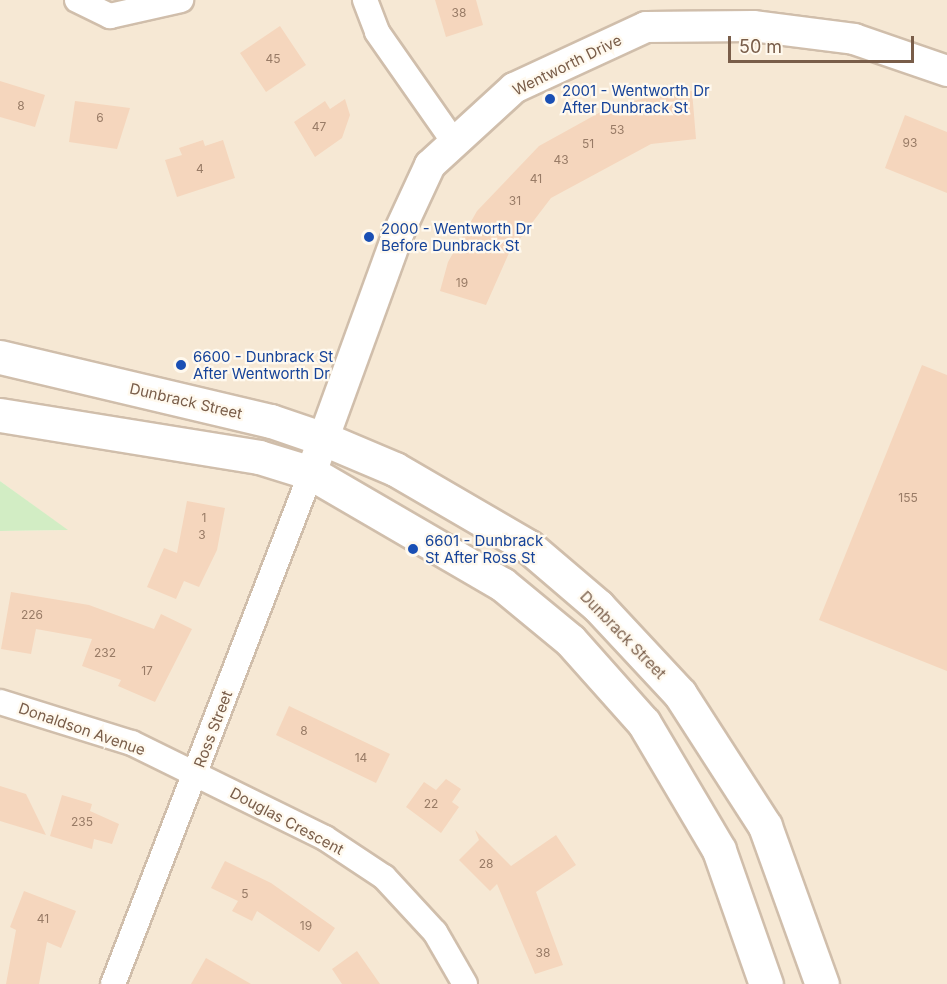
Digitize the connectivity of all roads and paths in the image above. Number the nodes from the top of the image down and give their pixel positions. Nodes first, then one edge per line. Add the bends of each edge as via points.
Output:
1 (76, 0) edge
2 (181, 0) edge
3 (365, 0) edge
4 (947, 71) edge
5 (454, 142) junction
6 (0, 357) edge
7 (0, 415) edge
8 (324, 439) junction
9 (311, 473) junction
10 (0, 702) edge
11 (196, 775) junction
12 (113, 984) edge
13 (465, 984) edge
14 (766, 984) edge
15 (822, 984) edge

1 - 2 street via 110,16
3 - 5 street via 377,32
4 - 5 street, Wentworth Drive via 854,39 753,26 646,27 514,88
5 - 8 street, Wentworth Drive via 430,165 398,234
6 - 8 main road, Dunbrack Street via 271,421
7 - 9 main road via 259,458
8 - 9 street, Wentworth Drive
8 - 15 main road, Dunbrack Street via 395,469 529,547 598,606 680,694 765,826
9 - 11 street, Ross Street
9 - 14 main road via 502,584 570,640 644,723 719,850
10 - 11 street, Donaldson Avenue via 132,743
11 - 12 street, Ross Street
11 - 13 street, Douglas Crescent via 325,838 384,878 435,932

